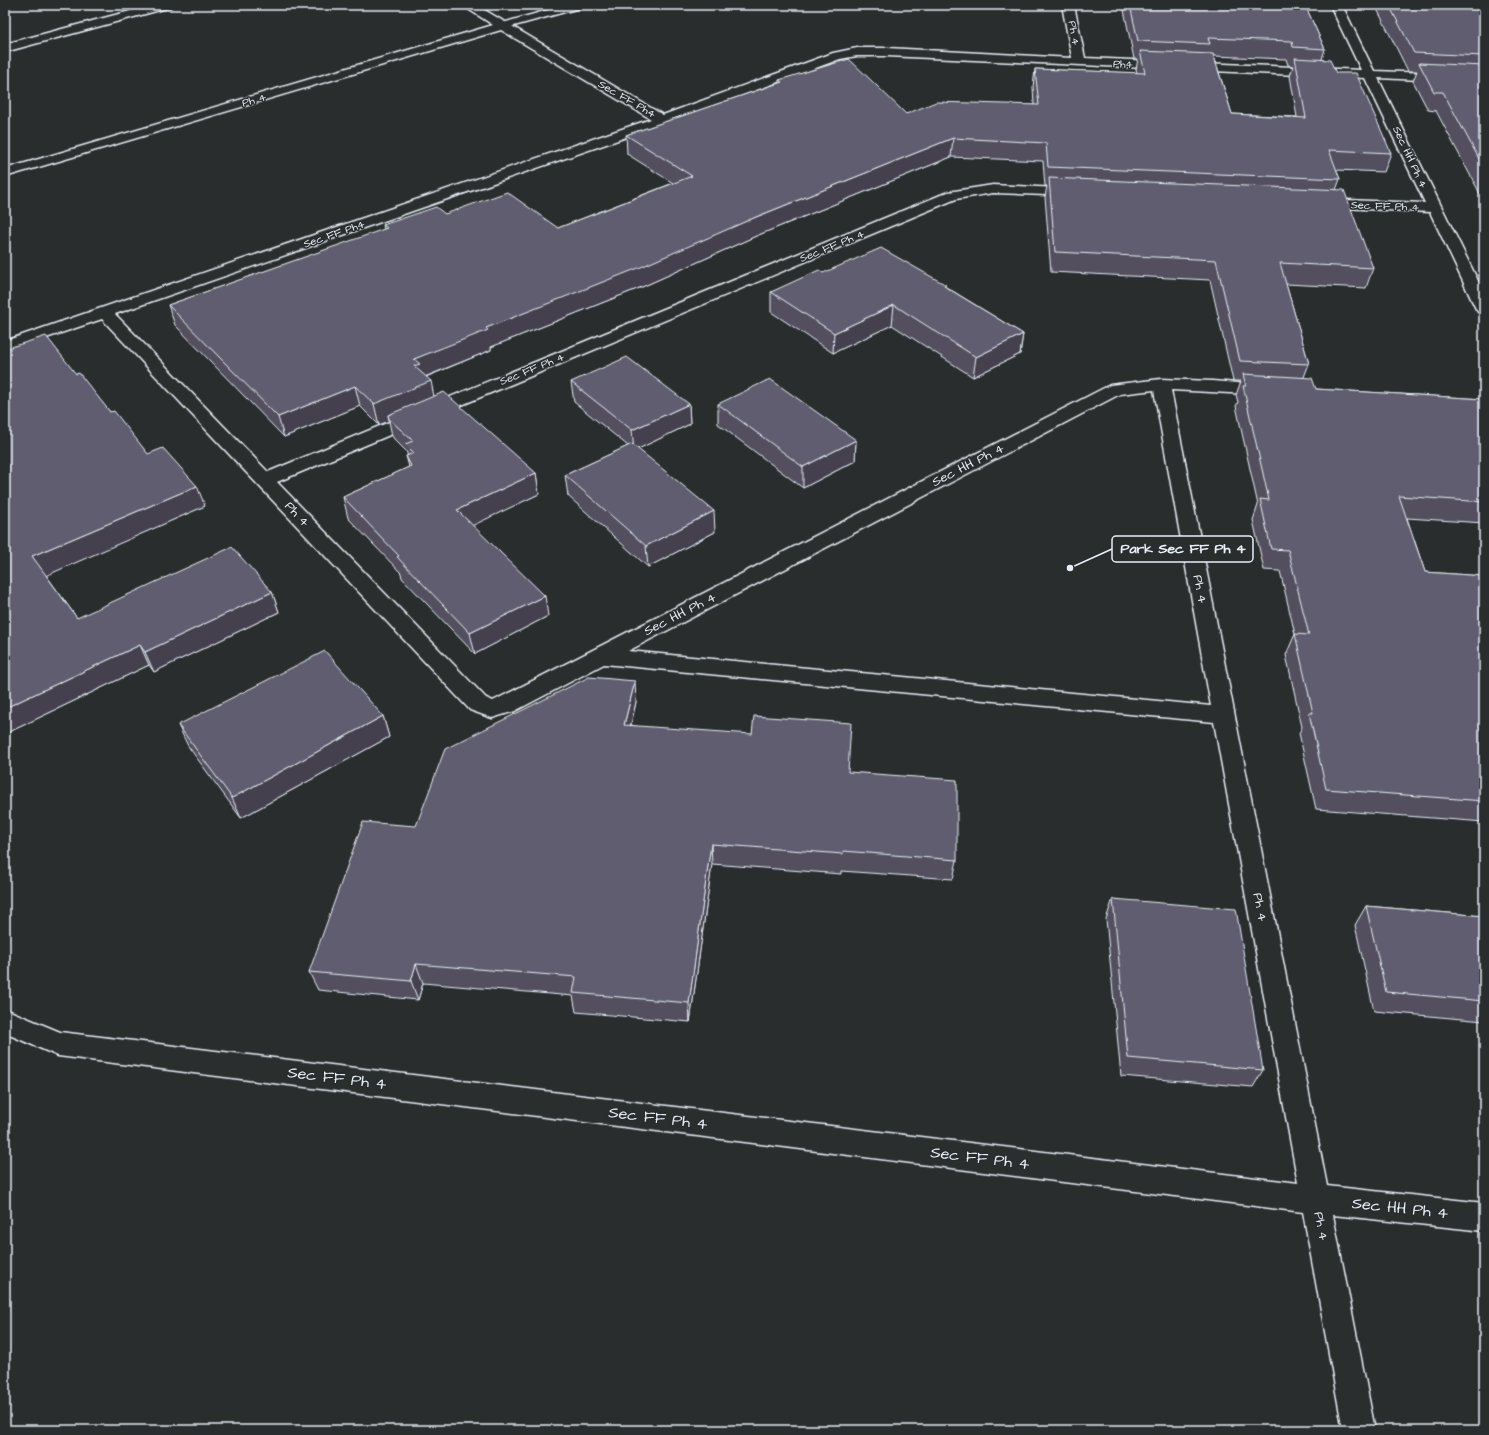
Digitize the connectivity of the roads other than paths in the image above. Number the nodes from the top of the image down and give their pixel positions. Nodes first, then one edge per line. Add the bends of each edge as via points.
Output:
1 (167, 5) edge
2 (468, 5) edge
3 (579, 5) edge
4 (1068, 5) edge
5 (1336, 5) edge
6 (503, 26) junction
7 (5, 48) edge
8 (857, 52) joint
9 (1078, 62) junction
10 (1371, 75) junction
11 (1484, 79) edge
12 (662, 120) junction
13 (5, 174) edge
14 (1087, 193) edge
15 (1308, 202) edge
16 (1434, 208) junction
17 (1484, 309) edge
18 (105, 313) junction
19 (5, 347) edge
20 (1161, 384) junction
21 (1287, 391) edge
22 (265, 480) junction
23 (600, 656) junction
24 (492, 710) joint
25 (1224, 715) junction
26 (5, 1021) edge
27 (1316, 1199) junction
28 (1484, 1217) edge
29 (1359, 1430) edge

1 - 7 street
2 - 6 street, Sec FF Ph4
3 - 6 lane
4 - 9 street, Ph 4
5 - 10 street, Sec HH Ph 4
6 - 12 street, Sec FF Ph4
6 - 13 street, Ph 4
8 - 9 street, Ph4
8 - 12 street, Sec FF Ph4 via 837,56
9 - 10 street, Ph4
10 - 11 street, Ph4
10 - 16 street, Sec HH Ph 4
12 - 18 street, Sec FF Ph4
14 - 22 street, Sec FF Ph 4 via 992,188 953,196
15 - 16 street, Sec FF Ph 4
16 - 17 street, Sec HH Ph 4
18 - 19 street, Sec FF Ph4
18 - 22 street, Ph 4
20 - 21 street, Sec HH Ph 4
20 - 23 street, Sec HH Ph 4 via 1116,389
20 - 25 street, Ph 4
22 - 24 street, Ph 4 via 478,704
23 - 24 street, Sec HH Ph 4 via 507,705
23 - 25 street
25 - 27 street, Ph 4
26 - 27 street, Sec FF Ph 4 via 58,1044
27 - 28 street, Sec HH Ph 4
27 - 29 street, Ph 4

